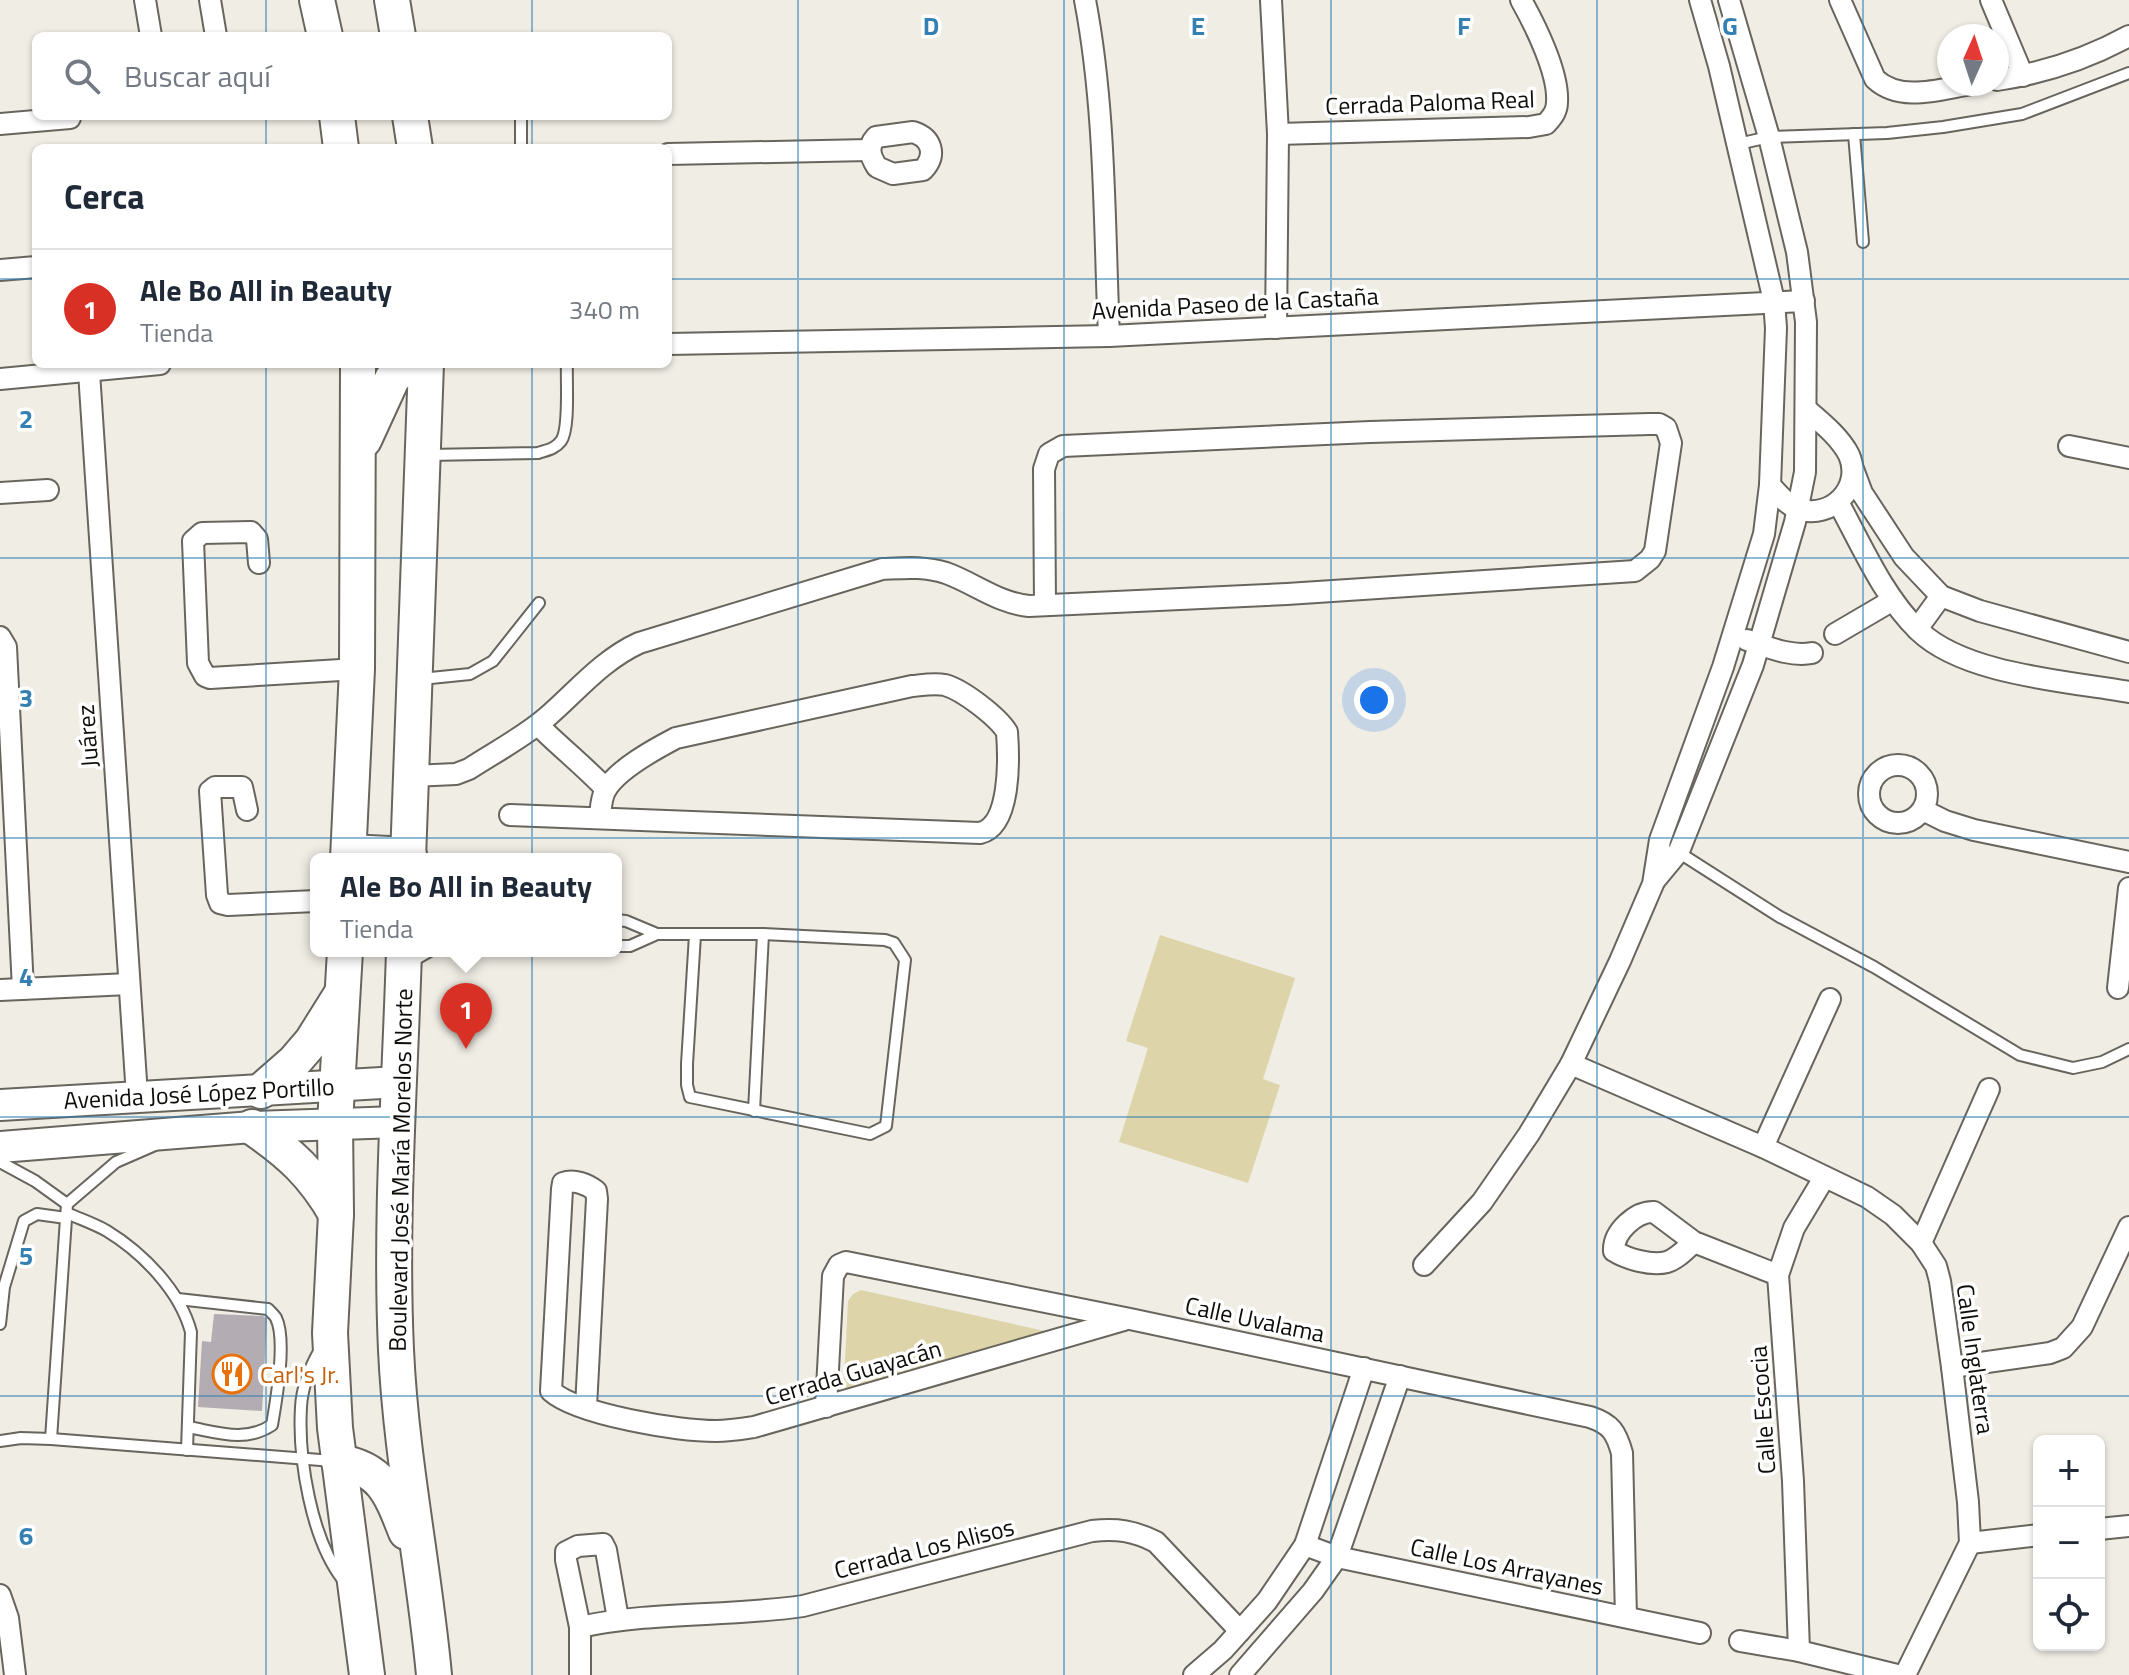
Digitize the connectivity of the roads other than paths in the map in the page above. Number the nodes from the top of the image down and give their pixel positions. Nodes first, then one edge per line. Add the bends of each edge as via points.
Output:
1 (145, 0) edge
2 (210, 0) edge
3 (392, 0) edge
4 (1085, 0) edge
5 (1271, 0) edge
6 (1521, 0) edge
7 (1700, 0) edge
8 (1729, 0) edge
9 (1840, 0) edge
10 (1991, 0) edge
11 (324, 1) edge
12 (150, 32) edge
13 (215, 32) edge
14 (325, 32) edge
15 (397, 32) edge
16 (2129, 36) edge
17 (2129, 73) edge
18 (2023, 76) junction
19 (2009, 78) edge
20 (1937, 88) edge
21 (47, 120) edge
22 (338, 120) edge
23 (411, 120) edge
24 (521, 120) edge
25 (0, 124) edge
26 (1278, 134) junction
27 (1854, 134) junction
28 (1769, 137) junction
29 (340, 144) edge
30 (414, 144) edge
31 (521, 144) edge
32 (1738, 144) junction
33 (869, 150) dead end
34 (672, 154) edge
35 (1863, 242) dead end
36 (32, 267) edge
37 (0, 270) edge
38 (1774, 301) junction
39 (1804, 301) junction
40 (1276, 328) junction
41 (1109, 336) junction
42 (672, 344) edge
43 (124, 368) edge
44 (358, 368) edge
45 (405, 368) edge
46 (410, 368) edge
47 (567, 368) edge
48 (89, 372) junction
49 (0, 379) edge
50 (1806, 409) junction
51 (2069, 446) dead end
52 (423, 448) junction
53 (359, 454) junction
54 (2129, 458) edge
55 (1853, 469) junction
56 (1770, 485) junction
57 (48, 490) dead end
58 (0, 493) edge
59 (1838, 502) junction
60 (1798, 509) junction
61 (1904, 557) junction
62 (259, 563) dead end
63 (1877, 576) junction
64 (1941, 596) junction
65 (1893, 600) junction
66 (539, 603) dead end
67 (1045, 604) junction
68 (1917, 629) junction
69 (1835, 634) dead end
70 (1732, 635) junction
71 (3, 642) edge
72 (1759, 644) junction
73 (2129, 652) edge
74 (1812, 653) dead end
75 (357, 669) junction
76 (415, 679) junction
77 (2129, 692) edge
78 (543, 721) junction
79 (412, 776) junction
80 (606, 789) junction
81 (247, 810) dead end
82 (1923, 810) dead end
83 (510, 815) dead end
84 (600, 816) junction
85 (1660, 840) junction
86 (1679, 851) junction
87 (348, 853) edge
88 (409, 853) edge
89 (2129, 862) edge
90 (1653, 884) junction
91 (2129, 888) edge
92 (310, 901) edge
93 (622, 921) edge
94 (657, 934) junction
95 (763, 934) junction
96 (695, 935) junction
97 (622, 946) edge
98 (345, 957) edge
99 (413, 957) edge
100 (129, 984) junction
101 (2118, 988) dead end
102 (23, 989) junction
103 (0, 990) edge
104 (344, 990) junction
105 (1830, 999) dead end
106 (2129, 1049) edge
107 (1571, 1064) junction
108 (399, 1082) junction
109 (338, 1085) junction
110 (1989, 1089) dead end
111 (261, 1091) junction
112 (137, 1096) junction
113 (0, 1105) edge
114 (754, 1111) junction
115 (398, 1122) junction
116 (335, 1123) junction
117 (252, 1127) junction
118 (175, 1135) junction
119 (0, 1147) edge
120 (1763, 1147) junction
121 (0, 1162) edge
122 (1824, 1178) junction
123 (67, 1211) junction
124 (336, 1214) junction
125 (2129, 1227) edge
126 (1694, 1242) dead end
127 (1921, 1243) junction
128 (1424, 1265) dead end
129 (1778, 1275) junction
130 (178, 1299) junction
131 (1130, 1319) junction
132 (0, 1324) edge
133 (330, 1333) junction
134 (1952, 1367) junction
135 (1364, 1368) junction
136 (1400, 1376) junction
137 (586, 1407) junction
138 (826, 1407) junction
139 (188, 1427) junction
140 (51, 1439) junction
141 (0, 1441) edge
142 (187, 1450) junction
143 (304, 1458) junction
144 (339, 1462) junction
145 (2129, 1526) edge
146 (2105, 1528) edge
147 (2033, 1536) edge
148 (1970, 1543) junction
149 (1305, 1545) junction
150 (1337, 1557) junction
151 (419, 1565) junction
152 (0, 1595) edge
153 (357, 1598) junction
154 (1626, 1617) junction
155 (618, 1619) junction
156 (580, 1627) junction
157 (1240, 1631) junction
158 (1700, 1633) dead end
159 (1740, 1641) dead end
160 (1799, 1651) junction
161 (15, 1675) edge
162 (367, 1675) edge
163 (434, 1675) edge
164 (580, 1675) edge
165 (1194, 1675) edge
166 (1240, 1675) edge
167 (1897, 1675) edge
168 (1905, 1675) edge

1 - 12 street
2 - 13 street
3 - 15 main road
4 - 41 street via 1099,125
5 - 26 street
6 - 26 street, Cerrada Paloma Real via 1557,93 1555,113 1546,124
7 - 32 street
8 - 28 street
9 - 20 street via 1875,79 1884,88 1901,93
10 - 18 street
11 - 14 main road
16 - 18 street via 2095,54
17 - 27 lane via 2022,114
18 - 19 street
21 - 25 street
22 - 29 main road
23 - 30 main road
24 - 31 lane
26 - 40 street
27 - 28 lane
27 - 35 lane
28 - 32 lane
28 - 39 street
32 - 38 street
33 - 34 street
36 - 37 street
38 - 39 street, Avenida Paseo de la Castaña
38 - 40 street, Avenida Paseo de la Castaña
38 - 56 street
39 - 50 street
40 - 41 street, Avenida Paseo de la Castaña
41 - 42 street, Avenida Paseo de la Castaña
43 - 48 street
44 - 53 main road
45 - 53 main road via 392,379
46 - 52 main road
47 - 52 lane via 565,428 560,443 551,449 538,453
48 - 49 street
48 - 100 street, Juárez
50 - 55 street via 1844,447
50 - 60 street via 1805,472
51 - 54 street
52 - 76 main road
53 - 75 main road
55 - 59 street via 1851,486
55 - 61 street via 1862,493
56 - 60 street
56 - 70 street via 1764,534
57 - 58 street
59 - 60 street via 1824,509
59 - 63 street
60 - 72 street
61 - 63 street
61 - 64 street
62 - 75 street via 257,539 251,532 202,533 193,541 198,663 205,676
63 - 65 street
64 - 68 street
64 - 73 street
65 - 68 street
65 - 69 street
66 - 76 lane via 493,661 470,674
67 - 67 street via 1635,571 1655,551 1669,433 1650,424 1063,446 1049,454 1044,469
67 - 78 street via 1009,603 921,567 882,569 639,643 606,662
68 - 77 street via 1978,665
70 - 72 street
70 - 85 street
71 - 102 street
72 - 74 street
72 - 86 street
75 - 87 main road
76 - 79 main road
78 - 79 street via 469,769
78 - 80 street
79 - 88 main road
80 - 84 street
80 - 84 street via 645,755 676,738 912,686 952,688 1007,732 1003,810 993,827 980,833
81 - 92 street via 242,787 210,791 220,903
82 - 89 street via 1974,830
83 - 84 street
85 - 86 lane
85 - 90 street
86 - 90 street
86 - 106 lane via 1780,917 2020,1055 2073,1068
90 - 107 street
91 - 101 street
93 - 94 lane
94 - 96 lane
94 - 97 lane
95 - 96 lane
95 - 114 lane
95 - 114 lane via 885,940 894,943 905,960 886,1126 870,1134
96 - 114 lane via 687,1064 690,1097
98 - 104 main road
99 - 108 main road, Boulevard José María Morelos Norte
100 - 102 street
100 - 112 street, Juárez
102 - 103 street
104 - 109 main road
104 - 111 main road via 312,1041
105 - 120 street
107 - 120 street, Calle Inglaterra
107 - 128 street via 1482,1202
108 - 109 main road, Avenida José López Portillo
108 - 115 main road, Boulevard José María Morelos Norte
109 - 111 main road, Avenida José López Portillo
109 - 116 main road
110 - 127 street
111 - 112 main road, Avenida José López Portillo
112 - 113 main road, Avenida José López Portillo
115 - 116 main road, Avenida José López Portillo
115 - 151 main road, Boulevard José María Morelos Norte via 396,1354
116 - 117 main road, Avenida José López Portillo
116 - 124 main road
117 - 118 main road, Avenida José López Portillo
117 - 124 main road via 311,1175
118 - 119 main road, Avenida José López Portillo
118 - 123 lane via 116,1162
120 - 122 street, Calle Inglaterra
121 - 123 lane via 35,1181
122 - 127 street, Calle Inglaterra via 1880,1206
122 - 129 street, Calle Escocia via 1794,1228
123 - 130 lane via 108,1232 149,1265
123 - 132 lane via 24,1221 4,1287
123 - 140 lane
124 - 133 main road
125 - 134 street via 2082,1327 2063,1348
126 - 129 street
127 - 134 street, Calle Inglaterra via 1940,1281
129 - 160 street, Calle Escocia
130 - 139 lane via 191,1332
130 - 139 lane via 268,1309 279,1333 272,1425 238,1437
131 - 135 street, Calle Uvalama
131 - 138 street, Cerrada Guayacán
131 - 138 street, Calle Uvalama via 846,1262 833,1276
133 - 143 lane via 313,1361 301,1405
133 - 144 main road
134 - 148 street, Calle Inglaterra
135 - 136 street, Calle Uvalama
135 - 149 street
136 - 150 street
136 - 154 street, Calle Uvalama via 1610,1425 1622,1453
137 - 137 street, Cerrada Guayacán via 597,1199 590,1185 570,1180 562,1189 550,1386 557,1396
137 - 138 street, Cerrada Guayacán via 654,1424 714,1431 754,1427
139 - 142 lane
140 - 141 lane
140 - 142 lane
142 - 143 lane
143 - 144 lane
143 - 153 lane via 325,1551
144 - 151 main road via 358,1464 385,1487
144 - 153 main road
145 - 146 street
147 - 148 street
148 - 168 street, Calle Inglaterra
149 - 150 street, Calle Los Arrayanes
149 - 157 street
150 - 154 street, Calle Los Arrayanes
150 - 166 street
151 - 163 main road, Boulevard José María Morelos Norte
152 - 161 street
153 - 162 main road
154 - 158 street, Calle Los Arrayanes
155 - 156 street, Cerrada Los Alisos
155 - 156 street via 603,1544 578,1546 566,1552
155 - 157 street, Cerrada Los Alisos via 803,1606 1114,1529 1156,1542
156 - 164 street
157 - 165 street
159 - 160 street
160 - 167 street

